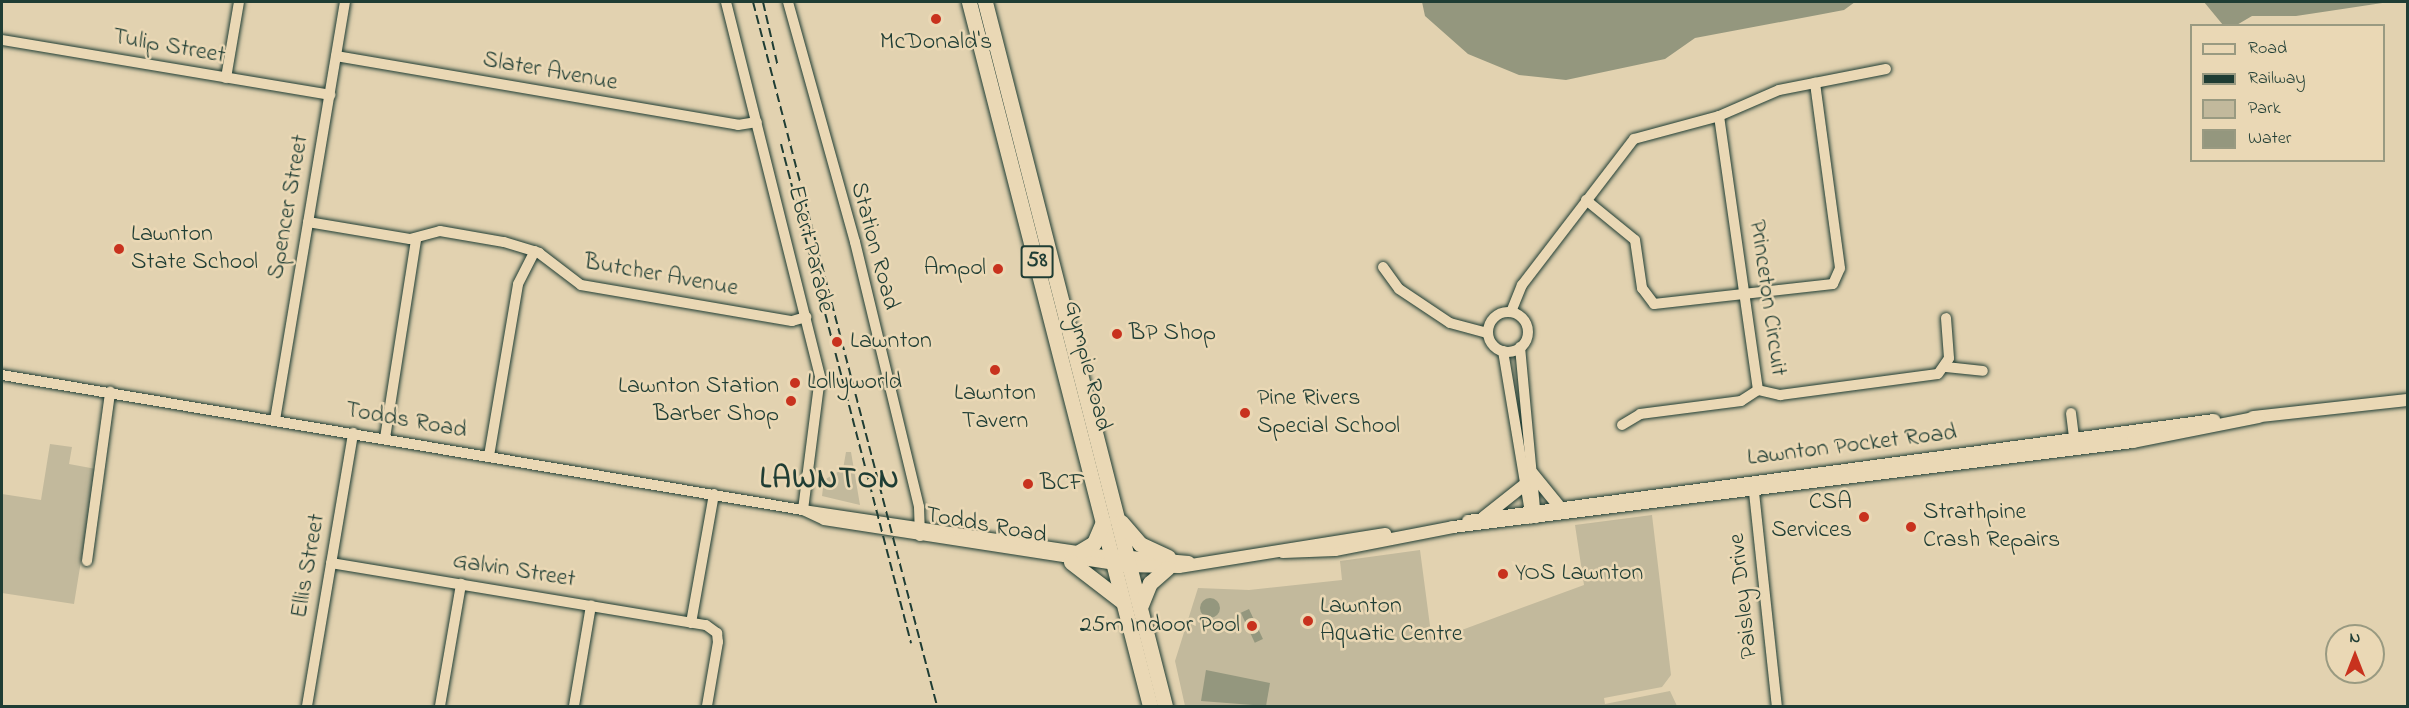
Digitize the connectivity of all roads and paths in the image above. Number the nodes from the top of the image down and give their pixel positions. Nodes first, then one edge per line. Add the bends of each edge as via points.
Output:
1 (239, 2) edge
2 (345, 2) edge
3 (726, 2) edge
4 (788, 2) edge
5 (969, 2) edge
6 (985, 2) edge
7 (2, 40) edge
8 (336, 56) junction
9 (1886, 69) dead end
10 (226, 78) junction
11 (1815, 83) junction
12 (330, 95) junction
13 (1719, 116) junction
14 (757, 122) junction
15 (1586, 200) junction
16 (308, 222) junction
17 (416, 239) junction
18 (535, 251) junction
19 (1383, 267) dead end
20 (1744, 297) junction
21 (1511, 312) junction
22 (806, 317) junction
23 (1946, 318) dead end
24 (1488, 333) junction
25 (1520, 347) junction
26 (1503, 351) junction
27 (1946, 367) junction
28 (1983, 371) dead end
29 (2, 375) edge
30 (1758, 390) junction
31 (110, 392) junction
32 (2408, 400) edge
33 (2071, 412) dead end
34 (275, 420) junction
35 (1622, 425) dead end
36 (353, 433) junction
37 (385, 438) junction
38 (2075, 444) junction
39 (489, 456) junction
40 (1532, 473) junction
41 (1523, 486) junction
42 (1753, 486) junction
43 (714, 494) junction
44 (1558, 505) junction
45 (803, 510) junction
46 (1533, 514) junction
47 (1484, 517) junction
48 (1110, 520) junction
49 (1453, 527) junction
50 (920, 531) junction
51 (1075, 557) junction
52 (1113, 560) junction
53 (87, 561) dead end
54 (331, 562) junction
55 (1129, 562) junction
56 (1168, 563) junction
57 (461, 584) junction
58 (1123, 602) junction
59 (591, 605) junction
60 (1141, 605) junction
61 (691, 623) junction
62 (307, 706) edge
63 (440, 706) edge
64 (574, 706) edge
65 (707, 706) edge
66 (1150, 706) edge
67 (1165, 706) edge
68 (1778, 706) edge

1 - 10 street
2 - 8 street, Spencer Street
3 - 14 street, Ebert Parade
4 - 50 street, Station Road via 849,219
5 - 48 highway, Gympie Road / 58
6 - 48 highway, Gympie Road / 58
7 - 10 street, Tulip Street
8 - 12 street, Spencer Street
8 - 14 street, Slater Avenue via 738,125
9 - 11 street
10 - 12 street, Tulip Street
11 - 13 street via 1779,90
11 - 20 street via 1839,275 1827,286
12 - 16 street, Spencer Street
13 - 15 street via 1635,139
13 - 20 street, Princeton Circuit
14 - 22 street, Ebert Parade
15 - 20 street via 1635,240 1642,288 1654,304
15 - 21 street via 1522,285
16 - 17 street, Butcher Avenue
16 - 34 street, Spencer Street
17 - 18 street, Butcher Avenue via 444,231
17 - 37 street
18 - 22 street, Butcher Avenue via 581,285 792,321
18 - 39 street via 518,284
19 - 24 street via 1399,289 1450,323
20 - 30 street, Princeton Circuit
21 - 24 street via 1493,319
21 - 25 street via 1527,330
22 - 45 street, Ebert Parade via 821,391
23 - 27 street
24 - 26 street
25 - 26 street
25 - 40 street
26 - 41 street
27 - 28 street
27 - 30 street, Princeton Circuit via 1932,376 1791,393
29 - 31 street, Todds Road
30 - 35 street via 1741,401 1640,414
31 - 34 street, Todds Road
31 - 53 street
32 - 38 main road, Lawnton Pocket Road
33 - 38 street
34 - 36 street, Todds Road
36 - 37 street, Todds Road
36 - 54 street, Ellis Street
37 - 39 street, Todds Road
38 - 42 main road, Lawnton Pocket Road
39 - 43 street, Todds Road
40 - 44 main road
40 - 46 street
41 - 46 street
41 - 47 main road
42 - 44 main road, Lawnton Pocket Road
42 - 46 main road, Lawnton Pocket Road
42 - 68 street, Paisley Drive
43 - 45 street, Todds Road
43 - 61 street
44 - 46 main road, Lawnton Pocket Road
45 - 50 street, Todds Road via 818,519
46 - 47 main road, Lawnton Pocket Road
46 - 49 main road, Lawnton Pocket Road
47 - 49 main road, Lawnton Pocket Road
48 - 51 highway via 1094,543
48 - 52 highway, Gympie Road / 58
48 - 55 highway, Gympie Road / 58
48 - 56 highway
49 - 56 main road, Lawnton Pocket Road via 1350,548
50 - 51 street, Todds Road
51 - 52 street, Todds Road
51 - 58 highway
52 - 55 main road, Todds Road
52 - 58 highway, Gympie Road / 58
54 - 57 street, Galvin Street
54 - 62 street, Ellis Street
55 - 56 main road, Lawnton Pocket Road
55 - 60 highway, Gympie Road / 58
56 - 60 highway via 1150,582
57 - 59 street, Galvin Street
57 - 63 street
58 - 66 highway, Gympie Road / 58
59 - 61 street, Galvin Street
59 - 64 street
60 - 67 highway, Gympie Road / 58
61 - 65 street, Galvin Street via 711,627 718,637

